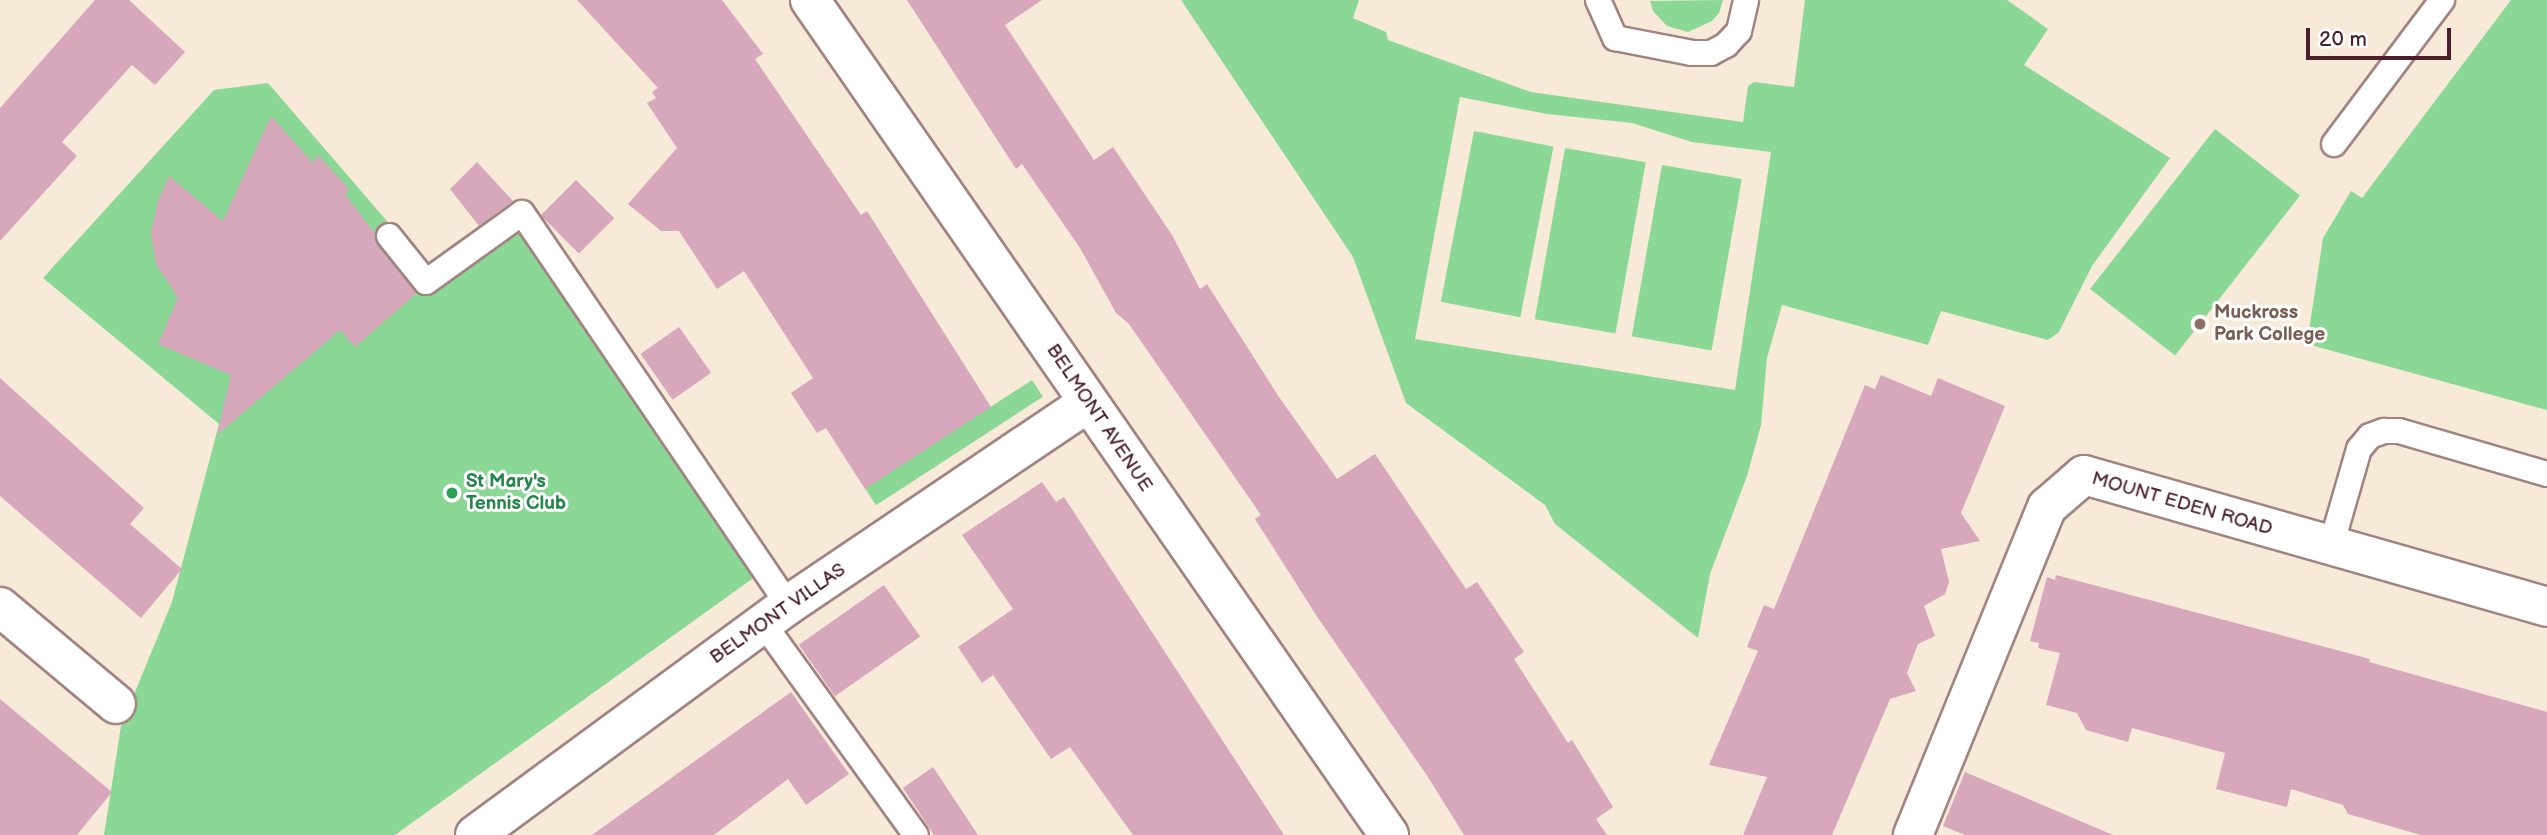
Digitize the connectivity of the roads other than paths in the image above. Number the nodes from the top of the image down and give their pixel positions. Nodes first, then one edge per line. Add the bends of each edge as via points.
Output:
1 (810, 0) edge
2 (1598, 0) edge
3 (1746, 0) edge
4 (2442, 0) edge
5 (2334, 145) dead end
6 (389, 236) dead end
7 (1087, 403) junction
8 (2547, 474) edge
9 (2331, 546) junction
10 (0, 607) edge
11 (2547, 607) edge
12 (775, 614) junction
13 (116, 705) dead end
14 (1920, 833) edge
15 (475, 835) edge
16 (916, 835) edge
17 (1389, 835) edge

1 - 7 street, BELMONT AVENUE
2 - 3 lane via 1615,38 1692,53 1726,45 1739,31
4 - 5 lane
6 - 12 lane via 426,282 522,213
7 - 12 street, BELMONT VILLAS
7 - 17 street, BELMONT AVENUE
8 - 9 lane via 2399,431 2384,431 2370,436 2359,449
9 - 11 street, MOUNT EDEN ROAD
9 - 14 street, MOUNT EDEN ROAD via 2084,475 2048,507
10 - 13 street
12 - 15 street, BELMONT VILLAS
12 - 16 lane

